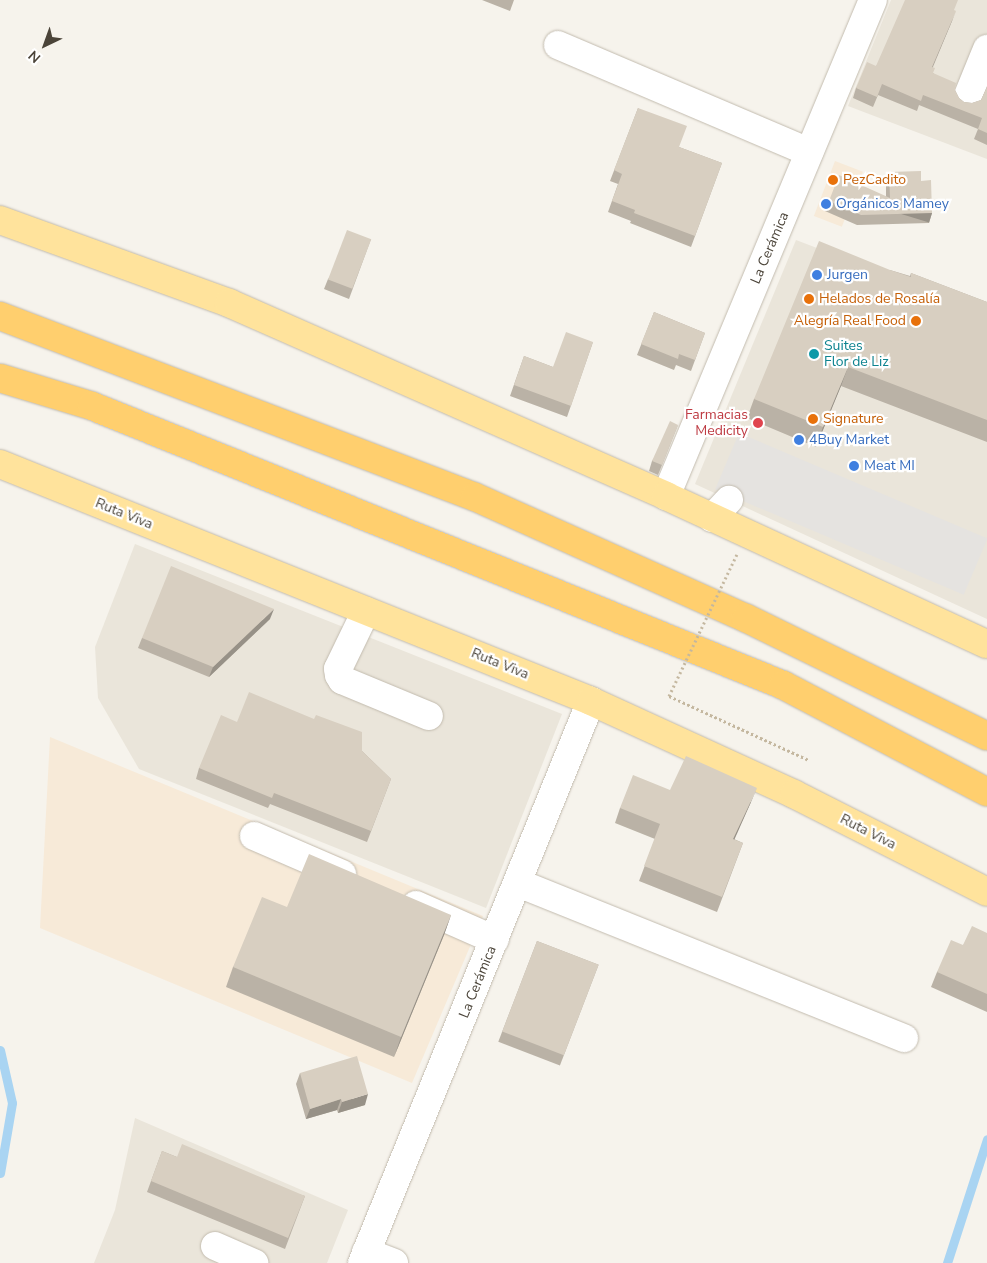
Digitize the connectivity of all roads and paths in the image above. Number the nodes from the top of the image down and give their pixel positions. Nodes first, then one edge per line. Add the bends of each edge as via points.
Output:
1 (873, 0) edge
2 (558, 45) dead end
3 (987, 48) edge
4 (967, 98) dead end
5 (809, 152) junction
6 (0, 220) edge
7 (0, 316) edge
8 (0, 378) edge
9 (0, 464) edge
10 (666, 496) junction
11 (737, 554) dead end
12 (366, 611) junction
13 (987, 644) edge
14 (591, 701) junction
15 (428, 716) dead end
16 (987, 736) edge
17 (809, 760) dead end
18 (987, 792) edge
19 (254, 836) dead end
20 (362, 882) edge
21 (518, 883) junction
22 (987, 892) edge
23 (389, 893) edge
24 (495, 940) junction
25 (904, 1038) dead end
26 (215, 1246) dead end
27 (364, 1258) edge
28 (254, 1263) edge
29 (394, 1263) edge

1 - 5 street, La Cerámica
2 - 5 street
3 - 4 street
5 - 10 street, La Cerámica
6 - 10 main road via 229,303
7 - 16 highway via 475,497 746,618
8 - 18 highway via 92,406 783,685
9 - 12 main road, Ruta Viva
10 - 13 main road via 720,509
11 - 17 path, bridge via 668,696
12 - 14 main road, Ruta Viva
12 - 15 street via 338,675 342,680
14 - 21 street, La Cerámica
14 - 22 main road, Ruta Viva via 794,794
19 - 20 street
21 - 24 street, La Cerámica
21 - 25 street
23 - 24 street
24 - 27 street, La Cerámica
26 - 28 street
27 - 29 street

